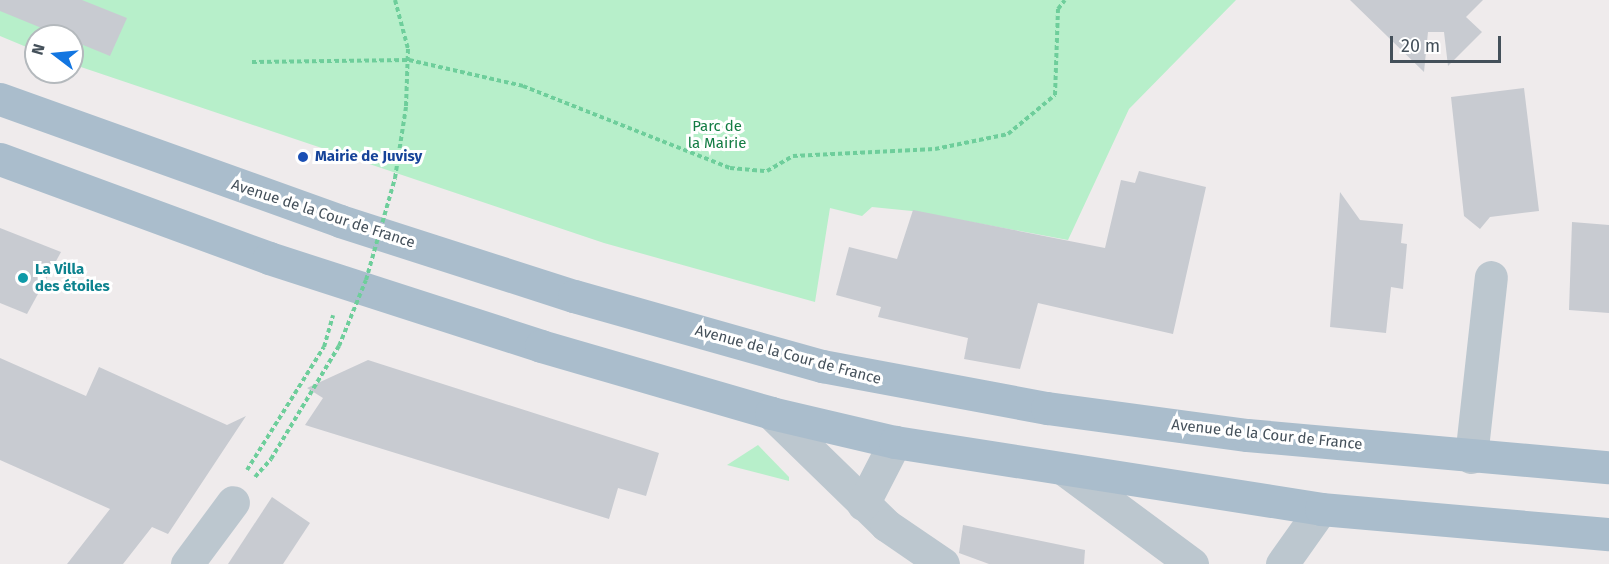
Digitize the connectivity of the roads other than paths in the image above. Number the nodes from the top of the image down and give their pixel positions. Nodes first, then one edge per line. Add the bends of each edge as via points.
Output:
1 (0, 78) edge
2 (0, 99) edge
3 (53, 119) junction
4 (0, 159) edge
5 (1491, 277) dead end
6 (771, 413) junction
7 (895, 442) junction
8 (1471, 457) junction
9 (1609, 467) edge
10 (1065, 470) junction
11 (233, 502) dead end
12 (863, 504) junction
13 (1321, 510) junction
14 (1609, 534) edge
15 (187, 564) edge
16 (943, 564) edge
17 (1192, 564) edge
18 (1282, 564) edge

1 - 3 main road
2 - 3 main road, Avenue de la Cour de France
3 - 8 main road, Avenue de la Cour de France via 574,296 822,366 1047,408
4 - 6 main road via 268,258
5 - 8 street
6 - 7 main road
6 - 12 street
7 - 10 main road
7 - 12 street
8 - 9 main road, Avenue de la Cour de France
10 - 13 main road
10 - 17 street
11 - 15 street
12 - 16 street
13 - 14 main road
13 - 18 street

